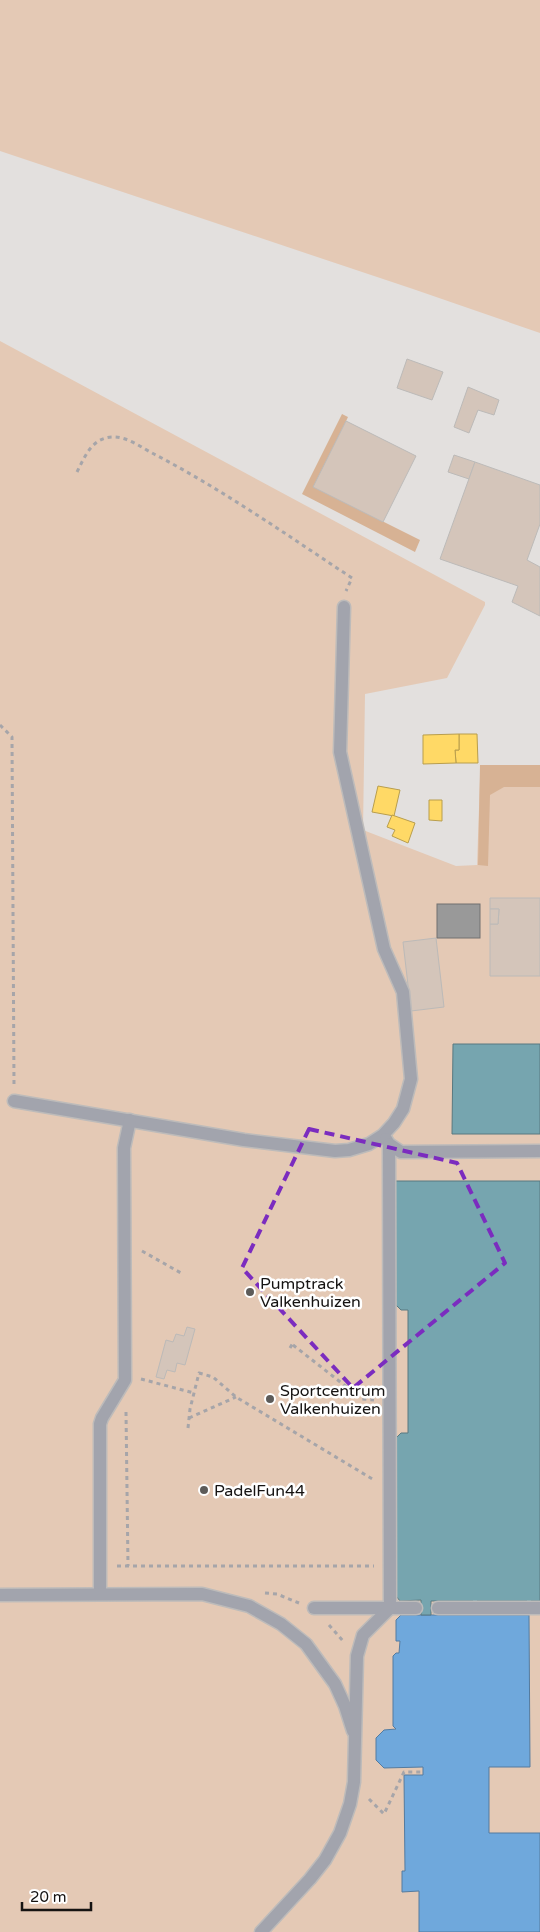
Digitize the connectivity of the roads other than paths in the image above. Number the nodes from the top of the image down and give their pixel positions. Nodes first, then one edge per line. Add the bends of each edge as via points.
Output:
1 (344, 607) road end
2 (14, 1101) road end
3 (130, 1120) junction
4 (386, 1139) junction
5 (540, 1151) edge
6 (100, 1594) junction
7 (0, 1595) edge
8 (314, 1608) road end
9 (390, 1608) junction
10 (416, 1608) dead end
11 (438, 1608) dead end
12 (540, 1608) edge
13 (354, 1736) junction
14 (261, 1932) edge

1 - 4 lane via 340,752 384,949 402,992 411,1079 403,1109
2 - 3 lane
3 - 4 lane via 244,1140 335,1151
3 - 6 lane via 124,1148 125,1380 100,1424
4 - 5 lane via 401,1152
4 - 9 lane
6 - 7 lane
6 - 13 lane via 202,1594 264,1613 293,1632 322,1664 345,1706
8 - 9 lane
9 - 10 lane
9 - 13 lane via 363,1634 357,1656
11 - 12 lane
13 - 14 lane via 354,1782 346,1818 325,1860

